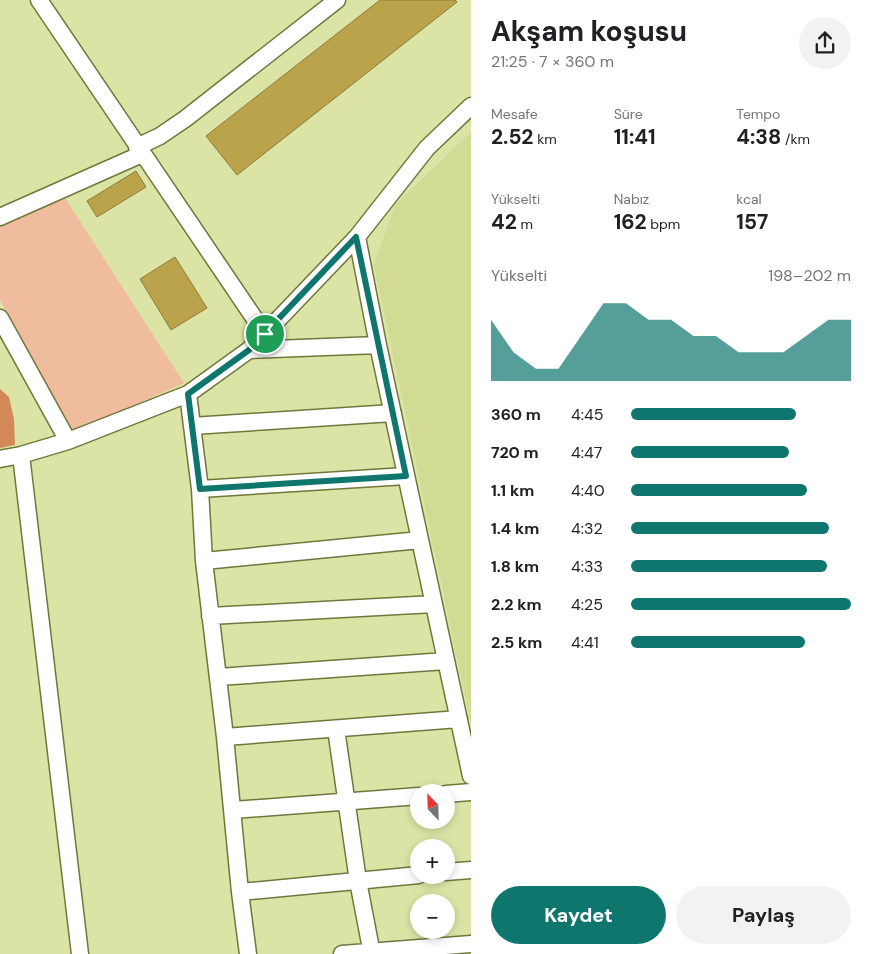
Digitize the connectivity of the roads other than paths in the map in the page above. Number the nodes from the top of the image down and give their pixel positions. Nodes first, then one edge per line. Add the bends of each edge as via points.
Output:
1 (39, 0) edge
2 (337, 0) edge
3 (471, 106) edge
4 (140, 150) junction
5 (0, 217) edge
6 (356, 237) junction
7 (0, 318) edge
8 (265, 334) junction
9 (378, 345) junction
10 (249, 350) junction
11 (188, 394) junction
12 (393, 413) junction
13 (192, 426) junction
14 (68, 441) junction
15 (21, 455) junction
16 (0, 459) edge
17 (406, 476) junction
18 (200, 489) junction
19 (420, 540) junction
20 (204, 561) junction
21 (434, 604) junction
22 (210, 616) junction
23 (446, 661) junction
24 (219, 676) junction
25 (459, 719) junction
26 (336, 729) junction
27 (226, 737) junction
28 (471, 776) edge
29 (471, 792) edge
30 (455, 793) edge
31 (410, 797) edge
32 (346, 802) junction
33 (233, 810) junction
34 (471, 870) edge
35 (455, 871) edge
36 (410, 876) edge
37 (358, 881) junction
38 (240, 892) junction
39 (471, 944) edge
40 (372, 953) edge
41 (80, 954) edge
42 (248, 954) edge
43 (342, 954) edge

1 - 4 street
2 - 4 street via 185,119
3 - 6 street via 427,148
4 - 5 street
4 - 8 street
6 - 8 street
6 - 9 street
7 - 14 street
8 - 10 street
9 - 10 street
9 - 12 street
10 - 11 street
11 - 13 street
11 - 14 street
12 - 13 street
12 - 17 street
13 - 18 street
14 - 15 street
15 - 16 street
15 - 41 street
17 - 18 street
17 - 19 street
18 - 20 street
19 - 20 street
19 - 21 street
20 - 22 street
21 - 22 street
21 - 23 street
22 - 24 street
23 - 24 street
23 - 25 street
24 - 27 street
25 - 26 street
25 - 28 street
26 - 27 street
26 - 32 street
27 - 33 street
29 - 30 street
31 - 32 street
32 - 33 street
32 - 37 street
33 - 38 street
34 - 35 street
36 - 37 street
37 - 38 street
37 - 40 street
38 - 42 street
39 - 40 street
40 - 43 street

